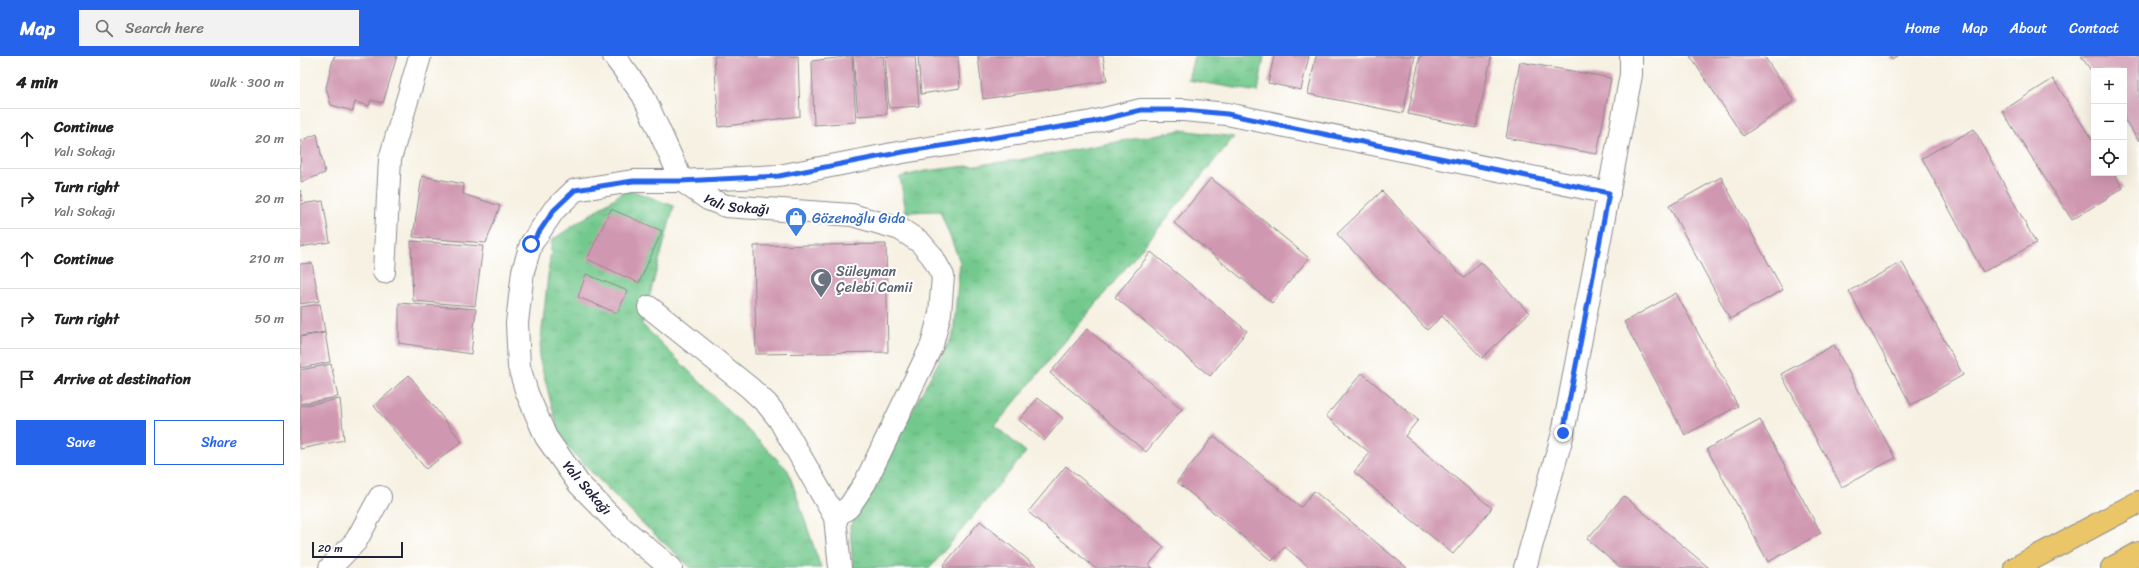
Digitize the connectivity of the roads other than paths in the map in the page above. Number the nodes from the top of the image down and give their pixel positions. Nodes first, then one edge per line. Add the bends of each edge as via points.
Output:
1 (420, 56) edge
2 (614, 56) edge
3 (1631, 56) edge
4 (682, 181) junction
5 (1609, 193) junction
6 (384, 272) dead end
7 (648, 307) dead end
8 (380, 497) dead end
9 (2139, 502) edge
10 (835, 517) junction
11 (2139, 553) edge
12 (330, 568) edge
13 (671, 568) edge
14 (840, 568) edge
15 (1525, 568) edge
16 (2015, 568) edge
17 (2112, 568) edge

1 - 6 street via 390,159
2 - 4 street via 643,96
3 - 5 street via 1631,75
4 - 5 street via 779,176 903,152 1092,122 1141,110 1184,110 1227,114
4 - 10 street, Yalı Sokağı via 708,199 726,206 852,215 900,229 920,242 932,256 943,276 940,313 932,345 865,483 849,507
4 - 13 street, Yalı Sokağı via 633,181 575,190 554,210 531,244 523,271 517,323 519,367 546,437 579,484 621,527
5 - 15 street via 1563,433
7 - 10 street via 768,404
8 - 12 street via 356,541
9 - 16 main road
10 - 14 street
11 - 17 main road

